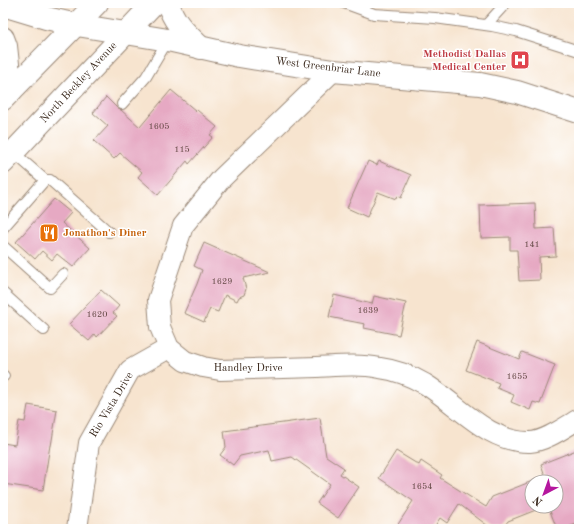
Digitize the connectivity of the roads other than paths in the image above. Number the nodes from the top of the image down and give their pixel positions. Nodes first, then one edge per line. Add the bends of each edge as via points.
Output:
1 (97, 3) edge
2 (154, 3) edge
3 (168, 3) edge
4 (344, 3) edge
5 (506, 3) edge
6 (3, 5) edge
7 (365, 6) edge
8 (77, 25) junction
9 (486, 25) junction
10 (126, 33) junction
11 (3, 38) edge
12 (168, 40) junction
13 (201, 48) junction
14 (579, 51) edge
15 (333, 71) junction
16 (7, 95) edge
17 (122, 104) dead end
18 (579, 112) edge
19 (8, 158) edge
20 (45, 180) junction
21 (3, 228) edge
22 (109, 232) dead end
23 (3, 246) edge
24 (63, 274) dead end
25 (3, 293) edge
26 (44, 330) dead end
27 (169, 348) junction
28 (579, 419) edge
29 (77, 529) edge

1 - 8 street
2 - 10 street, North Beckley Avenue
3 - 13 street via 178,26
4 - 7 lane
5 - 9 lane
6 - 8 street, West Greenbriar Lane
7 - 9 lane via 374,14
8 - 10 street, West Greenbriar Lane
8 - 16 street
9 - 14 lane via 516,31
10 - 12 street, West Greenbriar Lane
10 - 19 street, North Beckley Avenue
11 - 16 street via 6,46
12 - 13 street, West Greenbriar Lane
12 - 17 lane via 146,77
13 - 15 street, West Greenbriar Lane
15 - 18 street, West Greenbriar Lane via 480,84 517,92
15 - 27 street, Handley Drive via 221,179 183,226 158,300 160,327
19 - 20 lane
20 - 21 lane
20 - 22 lane via 50,180
23 - 24 lane via 50,288
25 - 26 lane
27 - 28 street, Handley Drive via 185,361 220,370 357,366 401,372 426,385 481,425 515,441 531,442 550,436
27 - 29 street, Rio Vista Drive via 130,370 89,443

